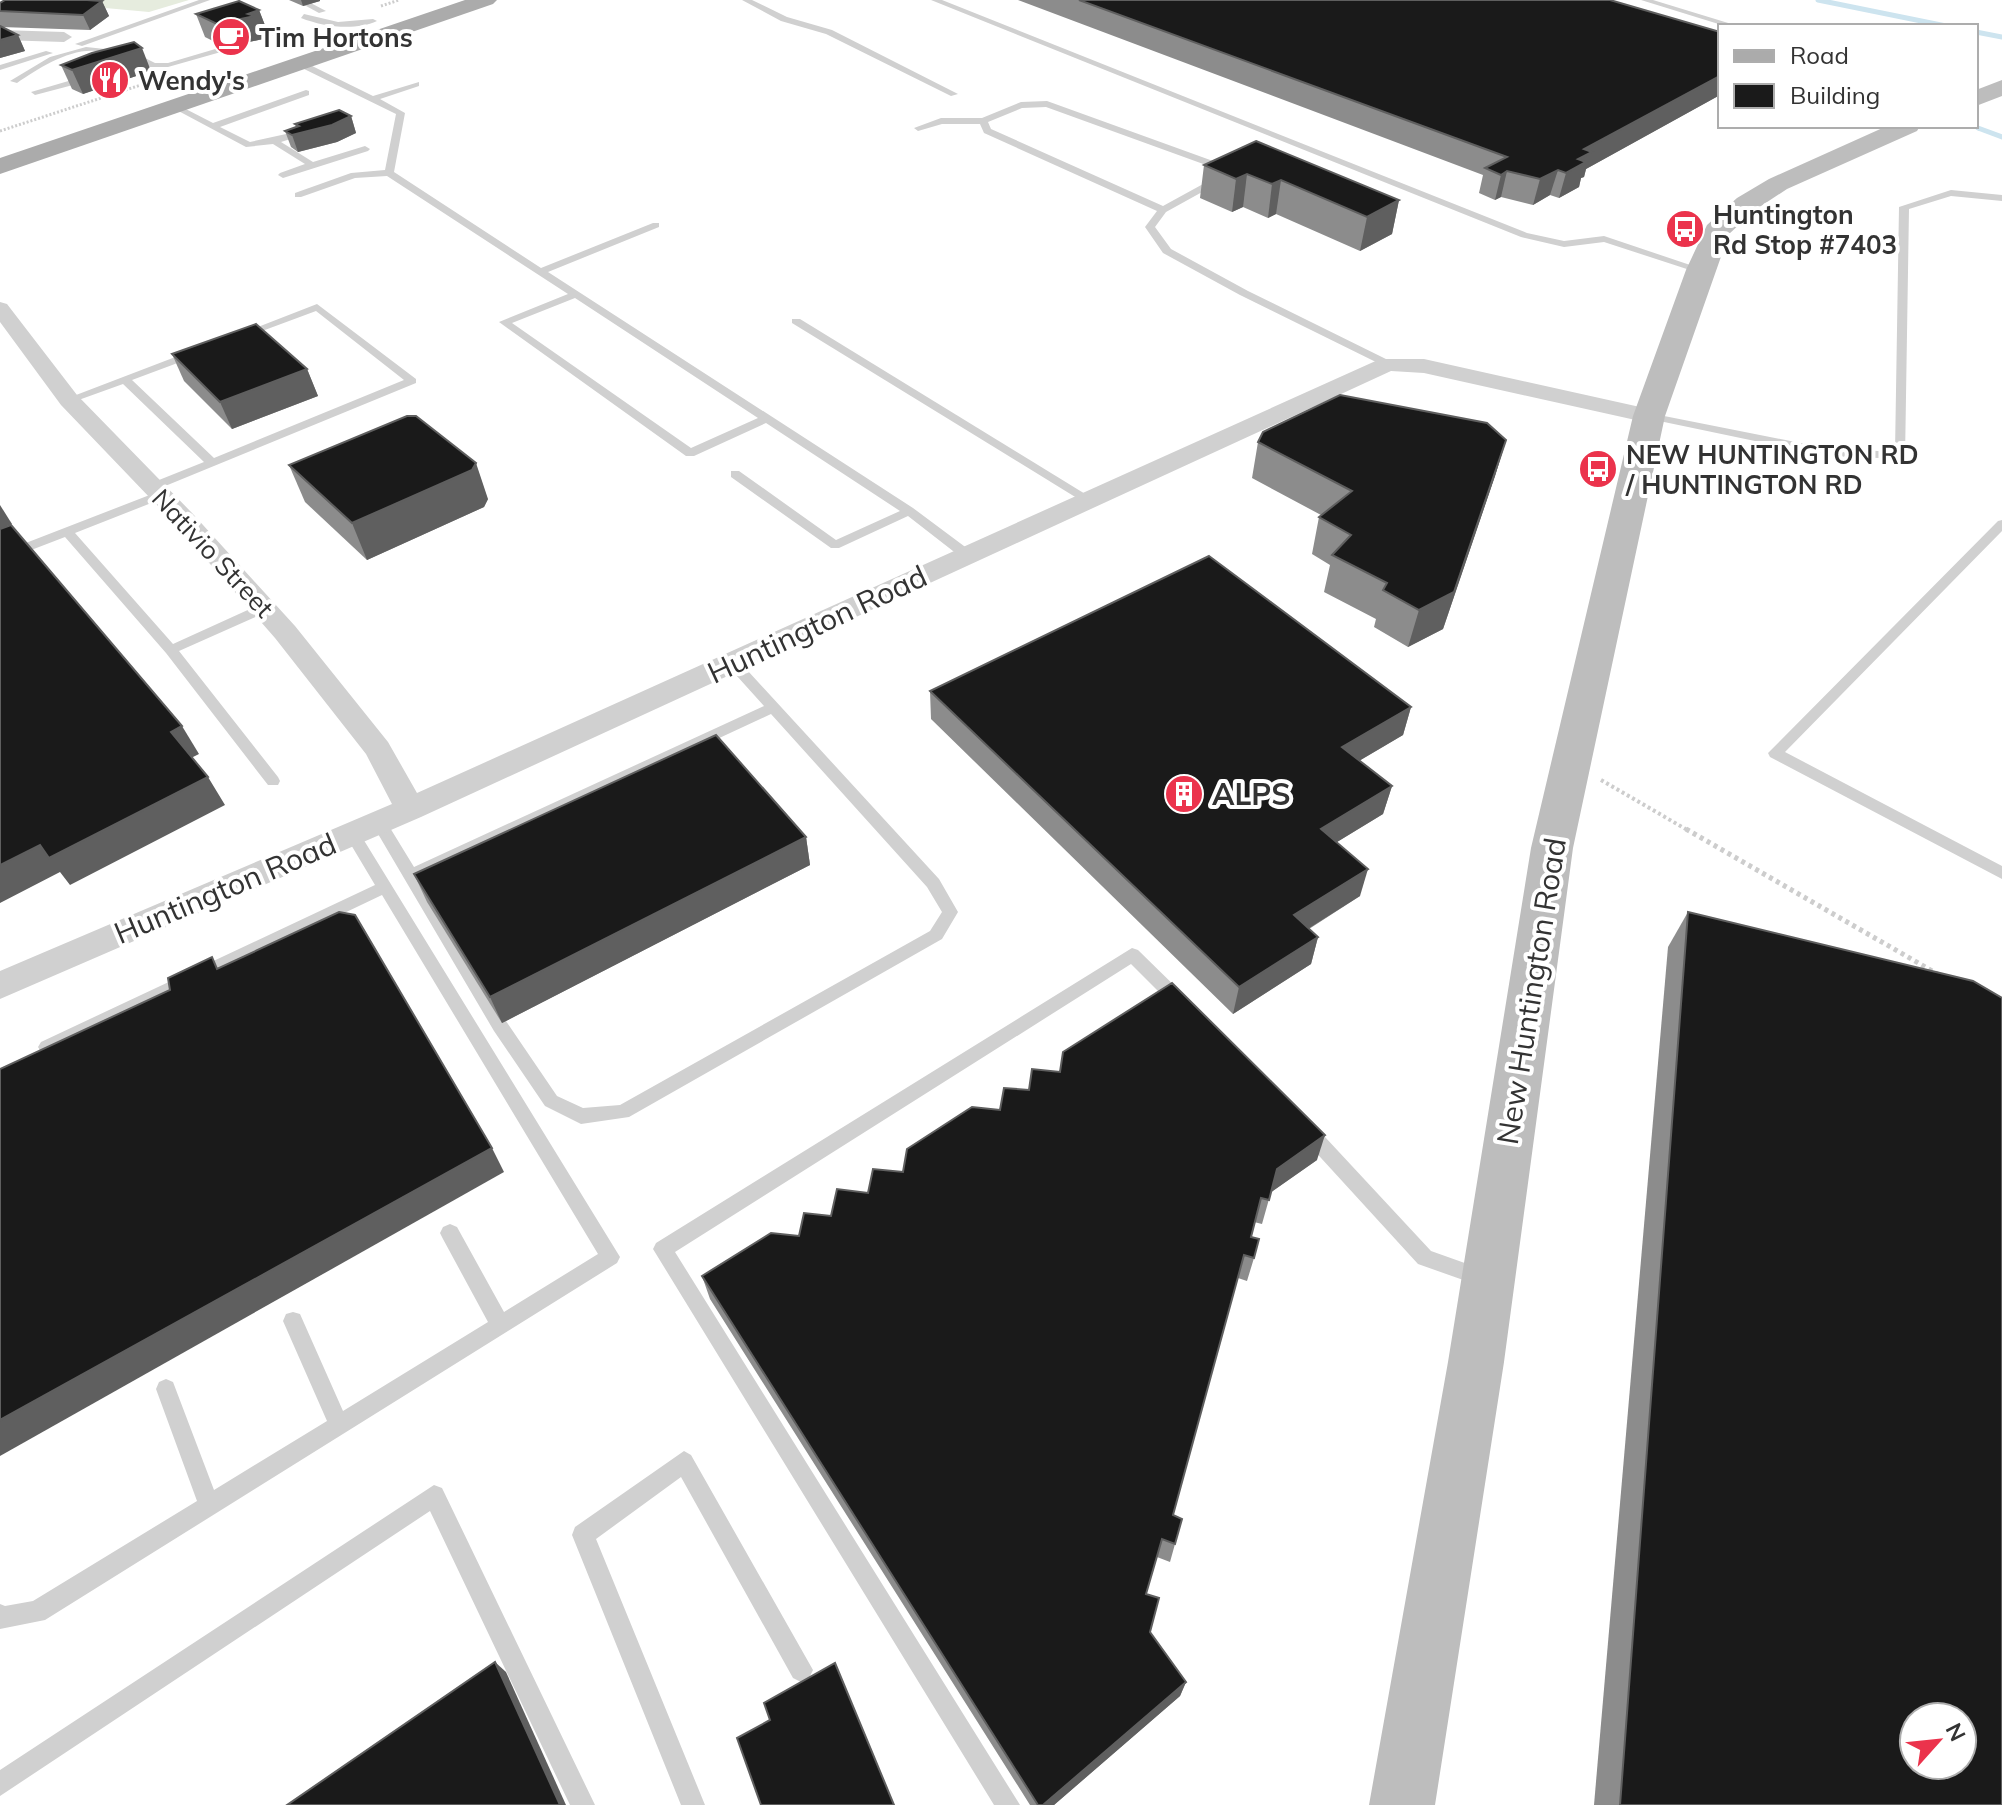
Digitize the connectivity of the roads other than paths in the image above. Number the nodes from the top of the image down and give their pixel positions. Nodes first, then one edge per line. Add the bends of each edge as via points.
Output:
1 (206, 0) edge
2 (299, 0) edge
3 (437, 0) edge
4 (486, 0) edge
5 (746, 0) edge
6 (935, 0) edge
7 (1645, 0) edge
8 (322, 11) dead end
9 (304, 16) dead end
10 (373, 21) junction
11 (318, 23) junction
12 (1727, 24) edge
13 (282, 30) dead end
14 (322, 34) dead end
15 (0, 35) edge
16 (64, 37) dead end
17 (101, 37) junction
18 (259, 38) dead end
19 (239, 44) edge
20 (301, 64) junction
21 (0, 68) edge
22 (120, 69) edge
23 (105, 73) edge
24 (14, 81) dead end
25 (416, 84) dead end
26 (2002, 87) edge
27 (35, 92) dead end
28 (306, 93) dead end
29 (954, 94) dead end
30 (1978, 98) edge
31 (373, 99) junction
32 (175, 107) junction
33 (983, 121) junction
34 (211, 127) junction
35 (918, 128) dead end
36 (1903, 128) edge
37 (311, 130) edge
38 (274, 141) junction
39 (0, 144) edge
40 (365, 149) dead end
41 (312, 165) junction
42 (0, 166) edge
43 (389, 173) junction
44 (283, 175) dead end
45 (298, 195) dead end
46 (2002, 198) edge
47 (1163, 210) junction
48 (656, 225) dead end
49 (1700, 270) junction
50 (542, 271) junction
51 (577, 294) junction
52 (0, 308) edge
53 (796, 321) dead end
54 (229, 340) edge
55 (215, 345) edge
56 (1388, 364) junction
57 (124, 379) junction
58 (69, 400) junction
59 (1649, 416) junction
60 (767, 418) junction
61 (212, 463) junction
62 (735, 474) dead end
63 (157, 491) junction
64 (1089, 500) junction
65 (909, 511) junction
66 (2002, 524) edge
67 (68, 532) junction
68 (967, 555) junction
69 (0, 558) edge
70 (264, 608) junction
71 (171, 650) junction
72 (732, 662) junction
73 (774, 707) junction
74 (273, 781) dead end
75 (410, 809) junction
76 (379, 822) junction
77 (352, 833) junction
78 (2002, 873) edge
79 (410, 875) junction
80 (385, 887) junction
81 (0, 986) edge
82 (1197, 1020) edge
83 (29, 1056) edge
84 (1295, 1118) edge
85 (450, 1233) dead end
86 (1488, 1280) junction
87 (293, 1321) dead end
88 (500, 1325) junction
89 (166, 1389) dead end
90 (339, 1425) junction
91 (209, 1505) junction
92 (0, 1615) edge
93 (801, 1670) dead end
94 (0, 1784) edge
95 (583, 1805) edge
96 (693, 1805) edge
97 (1008, 1805) edge
98 (1402, 1805) edge

1 - 17 lane
2 - 8 lane
3 - 10 main road
4 - 20 main road
5 - 29 lane via 784,19 829,32
6 - 49 lane via 1535,239 1564,245 1604,239
7 - 12 lane
9 - 11 lane
10 - 11 lane
10 - 39 main road
11 - 14 lane
13 - 18 lane
15 - 16 street
17 - 19 lane via 136,56 180,63
17 - 21 lane
20 - 31 lane
20 - 32 main road
22 - 24 lane via 127,63 97,49 57,58
23 - 27 lane
25 - 31 lane
26 - 30 street
28 - 34 lane
31 - 43 lane via 401,113
32 - 34 lane
32 - 42 main road
33 - 35 lane via 941,121
33 - 47 lane via 987,131
33 - 47 lane via 1021,105 1047,104 1210,163 1219,179
34 - 38 lane via 249,145
36 - 49 street, New Huntington Road via 1820,163 1746,204 1717,231
37 - 38 lane
38 - 41 lane
40 - 41 lane
41 - 44 lane
43 - 45 lane via 354,175
43 - 50 lane
46 - 59 lane via 1951,193 1904,207 1901,456 1826,452
47 - 56 lane via 1150,227 1167,251
48 - 50 lane
49 - 59 street, New Huntington Road
50 - 51 lane
51 - 60 lane
51 - 60 lane via 504,322 690,453
52 - 58 street, Nativio Street
53 - 64 lane
54 - 61 lane via 317,307 412,381
55 - 57 lane
56 - 59 street, Huntington Road via 1424,366
56 - 64 street, Huntington Road
57 - 58 lane
57 - 61 lane
58 - 63 street, Nativio Street
59 - 86 street, New Huntington Road via 1548,868
60 - 65 lane
61 - 63 lane
62 - 65 lane via 835,545
63 - 67 lane
63 - 70 street, Nativio Street
64 - 68 street, Huntington Road
65 - 68 lane
66 - 78 lane via 1775,753
67 - 69 lane
67 - 71 lane
68 - 72 street, Huntington Road
70 - 71 lane
70 - 75 street, Nativio Street via 378,749
71 - 74 lane
72 - 73 lane
72 - 75 street, Huntington Road
73 - 79 lane
73 - 79 lane via 933,883 950,912 936,935 623,1112 581,1116 551,1101
75 - 76 street, Huntington Road
76 - 77 street, Huntington Road
76 - 79 lane
77 - 80 lane
77 - 81 street, Huntington Road
80 - 83 lane
80 - 88 lane via 610,1257
82 - 97 lane via 1132,955 663,1249
84 - 86 lane via 1425,1258
85 - 88 lane
86 - 98 street, New Huntington Road
87 - 90 lane
88 - 90 lane
89 - 91 lane
90 - 91 lane
91 - 92 lane via 37,1612
93 - 96 lane via 684,1462 583,1535
94 - 95 lane via 434,1496

